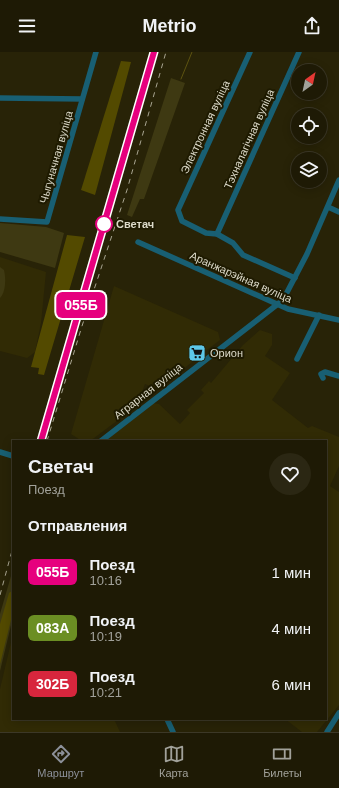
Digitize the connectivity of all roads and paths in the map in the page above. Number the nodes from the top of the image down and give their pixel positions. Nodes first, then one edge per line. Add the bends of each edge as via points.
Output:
1 (96, 52) edge
2 (250, 52) edge
3 (299, 52) edge
4 (0, 98) edge
5 (82, 100) junction
6 (339, 180) edge
7 (328, 207) junction
8 (339, 212) edge
9 (0, 219) edge
10 (217, 234) junction
11 (138, 242) dead end
12 (295, 278) junction
13 (278, 305) junction
14 (319, 315) junction
15 (339, 320) edge
16 (297, 359) dead end
17 (339, 376) edge
18 (323, 378) dead end
19 (102, 440) edge
20 (0, 452) edge
21 (12, 456) edge
22 (339, 713) edge
23 (167, 720) edge
24 (173, 732) edge
25 (327, 732) edge

1 - 5 street, Чыгуначная вуліца
2 - 10 street, Электронная вуліца via 178,210 182,221 206,233
3 - 10 street, Тэхналагічная вуліца
4 - 5 street
5 - 9 street, Чыгуначная вуліца via 47,222
6 - 7 street, Аграрная вуліца
7 - 8 street
7 - 12 street, Аграрная вуліца
10 - 12 street via 233,243 243,255
11 - 13 street, Аранжарэйная вуліца
12 - 13 street, Аграрная вуліца
13 - 14 street, Аранжарэйная вуліца via 288,310
13 - 19 street, Аграрная вуліца
14 - 15 street, Аранжарэйная вуліца
14 - 16 street
17 - 18 street via 325,372 321,374
20 - 21 street
22 - 25 street
23 - 24 street

